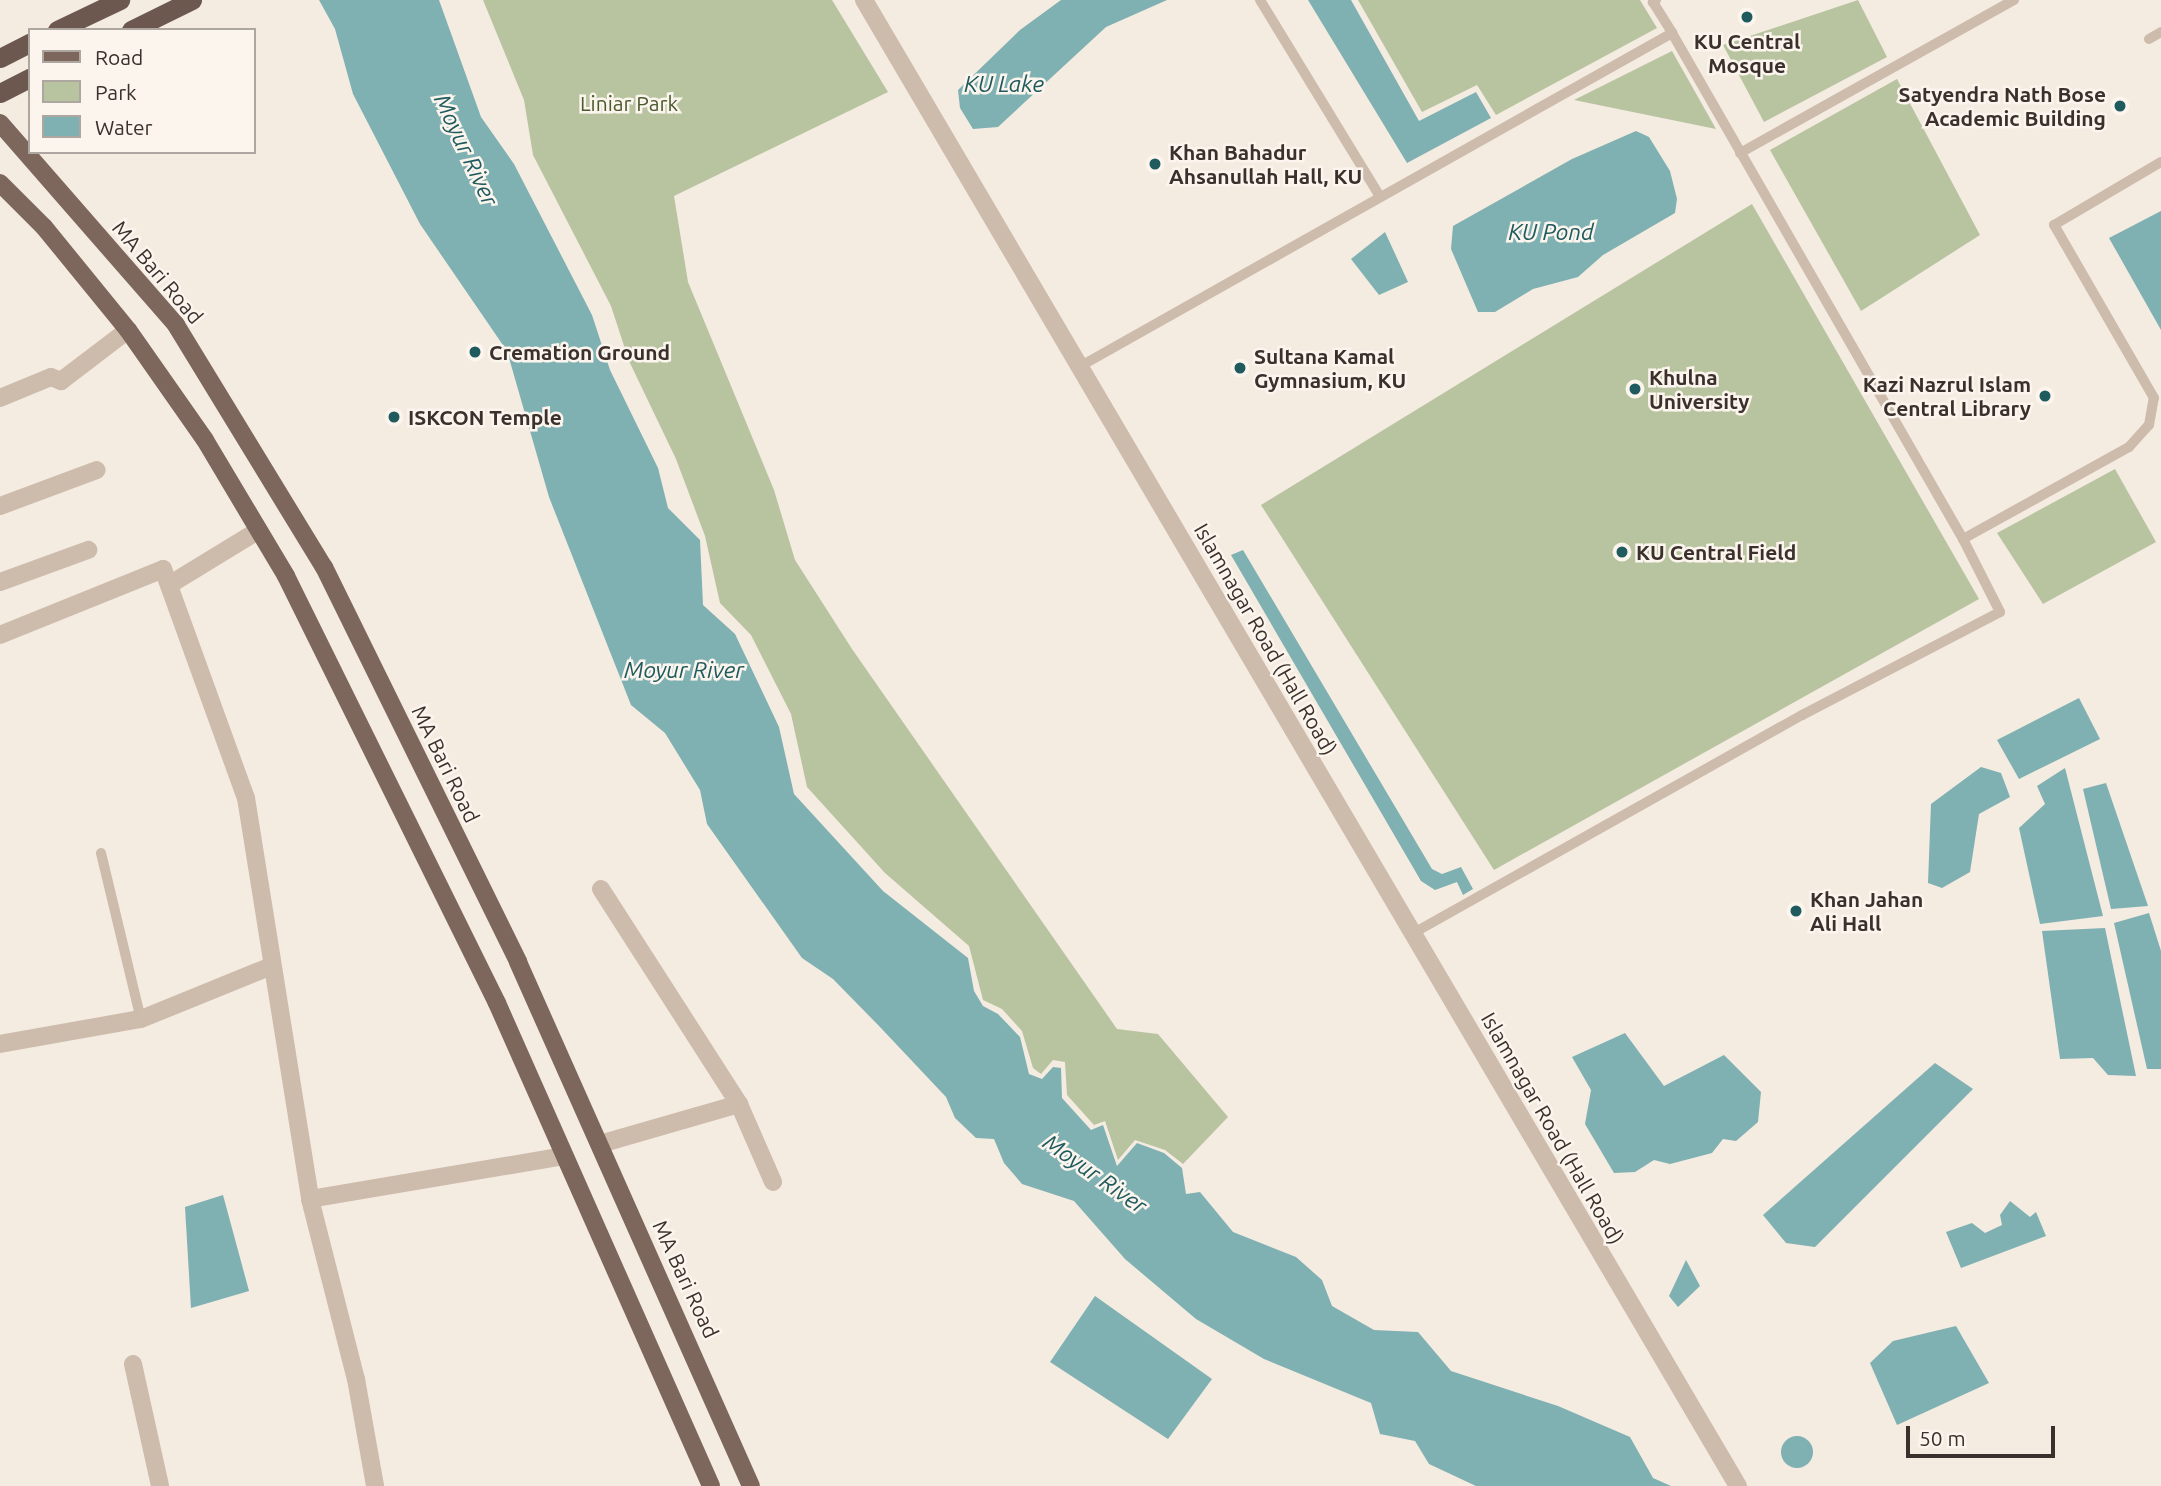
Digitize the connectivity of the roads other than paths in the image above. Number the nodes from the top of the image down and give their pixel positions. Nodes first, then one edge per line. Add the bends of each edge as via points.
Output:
1 (120, 0) edge
2 (192, 0) edge
3 (864, 0) edge
4 (1260, 0) edge
5 (2014, 0) edge
6 (1653, 1) edge
7 (61, 28) edge
8 (135, 28) edge
9 (2161, 32) edge
10 (1672, 33) junction
11 (2149, 39) dead end
12 (28, 44) edge
13 (0, 58) edge
14 (28, 79) edge
15 (0, 93) edge
16 (0, 123) edge
17 (1740, 153) junction
18 (2161, 162) edge
19 (0, 183) edge
20 (1379, 195) junction
21 (128, 330) junction
22 (1079, 367) junction
23 (2157, 396) edge
24 (0, 398) edge
25 (97, 470) dead end
26 (0, 506) edge
27 (258, 530) junction
28 (1964, 539) junction
29 (88, 550) dead end
30 (0, 582) edge
31 (169, 584) junction
32 (0, 635) edge
33 (101, 853) dead end
34 (601, 889) dead end
35 (1412, 934) junction
36 (269, 967) junction
37 (141, 1018) junction
38 (0, 1044) edge
39 (739, 1104) junction
40 (600, 1144) junction
41 (563, 1157) junction
42 (773, 1182) dead end
43 (310, 1199) junction
44 (133, 1364) dead end
45 (160, 1486) edge
46 (375, 1486) edge
47 (711, 1486) edge
48 (751, 1486) edge
49 (1738, 1486) edge

1 - 7 highway
2 - 8 highway
3 - 22 street, Islamnagar Road (Hall Road)
4 - 20 lane
5 - 17 lane
6 - 10 lane
9 - 11 lane
10 - 17 lane
10 - 20 lane
12 - 13 highway
14 - 15 highway
16 - 40 main road, MA Bari Road via 176,325 252,444 324,567 518,962
17 - 28 lane
18 - 23 lane via 2054,225
19 - 21 main road via 44,227
20 - 22 lane
21 - 24 street via 61,380 51,377
21 - 27 main road via 205,440
22 - 35 street, Islamnagar Road (Hall Road)
23 - 28 lane via 2140,439
25 - 26 street
27 - 31 street
27 - 41 main road via 286,576 497,1003
28 - 35 lane via 2000,612 1757,739
29 - 30 street
31 - 32 street via 163,569
31 - 36 street via 246,797
33 - 37 lane
34 - 39 street
35 - 49 street, Islamnagar Road (Hall Road)
36 - 37 street
36 - 43 street
37 - 38 street
39 - 40 street
39 - 42 street
40 - 48 main road, MA Bari Road
41 - 43 street
41 - 47 main road
43 - 46 street via 356,1379
44 - 45 street

